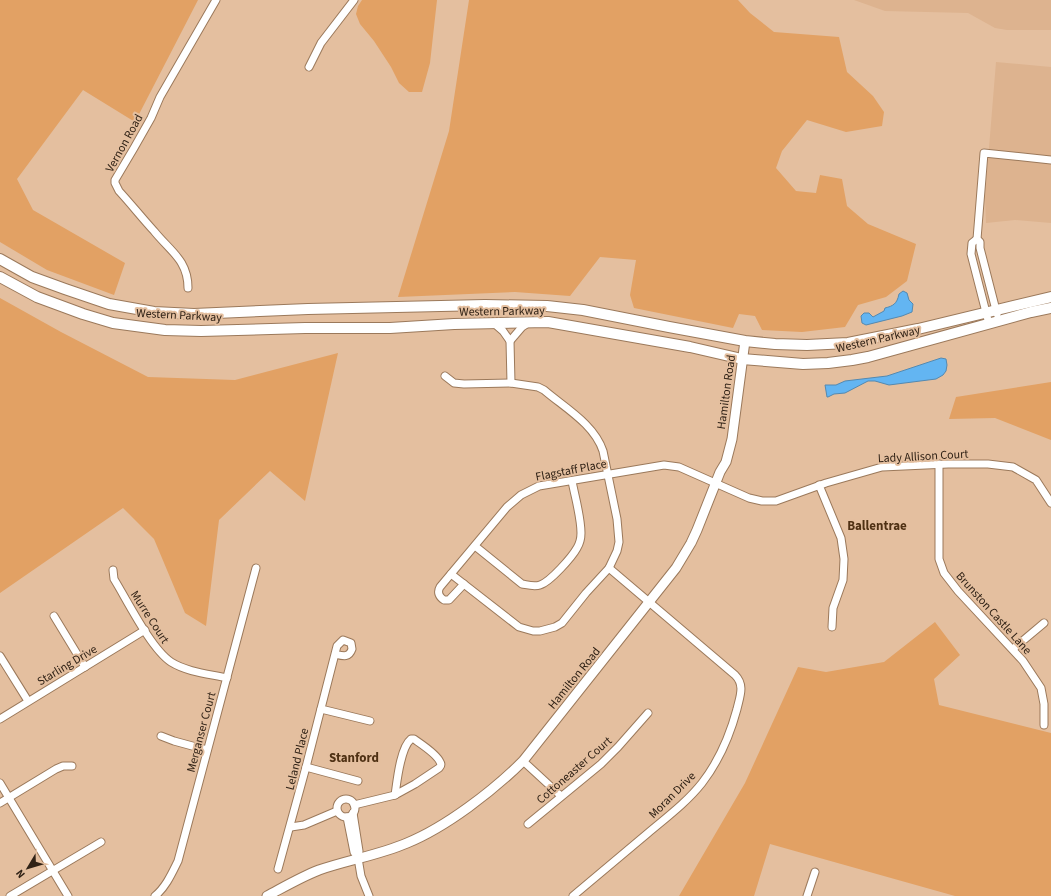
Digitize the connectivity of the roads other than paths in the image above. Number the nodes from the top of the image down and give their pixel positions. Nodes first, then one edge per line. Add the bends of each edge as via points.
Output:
1 (216, 0) edge
2 (354, 0) edge
3 (309, 67) dead end
4 (1051, 160) edge
5 (0, 259) edge
6 (0, 277) edge
7 (188, 288) dead end
8 (1051, 297) edge
9 (1051, 308) edge
10 (300, 309) junction
11 (991, 311) junction
12 (528, 322) junction
13 (994, 322) junction
14 (495, 324) junction
15 (301, 328) junction
16 (745, 340) junction
17 (510, 341) junction
18 (742, 359) junction
19 (445, 376) dead end
20 (511, 383) junction
21 (939, 464) junction
22 (608, 474) junction
23 (572, 481) junction
24 (716, 484) junction
25 (818, 485) junction
26 (1051, 503) edge
27 (475, 546) junction
28 (256, 568) dead end
29 (609, 568) junction
30 (113, 570) dead end
31 (451, 574) junction
32 (464, 584) junction
33 (650, 601) junction
34 (54, 616) dead end
35 (1044, 623) dead end
36 (832, 627) dead end
37 (145, 630) junction
38 (1013, 649) junction
39 (335, 654) dead end
40 (0, 656) edge
41 (85, 667) junction
42 (227, 678) junction
43 (28, 701) junction
44 (320, 709) junction
45 (648, 713) dead end
46 (0, 719) edge
47 (370, 721) dead end
48 (1044, 725) dead end
49 (161, 736) dead end
50 (207, 750) junction
51 (523, 760) junction
52 (72, 766) dead end
53 (306, 768) junction
54 (358, 781) dead end
55 (0, 783) edge
56 (395, 795) junction
57 (561, 796) junction
58 (9, 798) junction
59 (0, 803) edge
60 (354, 805) junction
61 (337, 811) junction
62 (350, 815) junction
63 (528, 824) dead end
64 (291, 826) junction
65 (101, 842) dead end
66 (358, 858) junction
67 (278, 869) dead end
68 (53, 870) junction
69 (815, 872) dead end
70 (10, 896) edge
71 (68, 896) edge
72 (155, 896) edge
73 (267, 896) edge
74 (369, 896) edge
75 (573, 896) edge
76 (807, 896) edge

1 - 7 street, Vernon Road via 114,180 119,191 176,254 182,263
2 - 3 street via 321,43
4 - 11 street via 984,153 977,238 980,242
5 - 10 main road, Western Parkway via 32,277 65,289 109,304 154,312 194,314
6 - 15 main road, Western Parkway via 37,297 114,323 201,331
8 - 11 main road, Western Parkway
9 - 13 main road, Western Parkway
10 - 15 main road
10 - 16 main road, Western Parkway via 547,306 583,310
11 - 13 street
11 - 13 street
11 - 16 main road, Western Parkway via 848,343 800,345
12 - 14 main road, Western Parkway
12 - 17 street
12 - 18 main road, Western Parkway via 548,322 690,347
13 - 18 main road, Western Parkway via 852,360 803,364
14 - 15 main road, Western Parkway
14 - 17 street
16 - 18 street, Hamilton Road
17 - 20 street
18 - 24 street, Hamilton Road via 732,439 726,462
19 - 20 street via 454,383
20 - 22 street via 541,389 593,431 600,440
21 - 25 street, Lady Allison Court via 882,467
21 - 26 street, Lady Allison Court via 1013,467 1036,480
21 - 38 street, Brunston Castle Lane via 939,559 944,573
22 - 23 street, Flagstaff Place
22 - 24 street, Flagstaff Place via 664,465 679,467
22 - 29 street via 619,542 617,553
23 - 27 street, Flagstaff Place via 540,486 519,496 506,507
23 - 27 street via 581,532 580,542 577,549 547,582 530,586 522,584
24 - 25 street, Lady Allison Court via 762,501 776,501
24 - 33 street, Hamilton Road via 691,543 676,568
25 - 36 street via 841,538 844,559 843,580 833,608
27 - 31 street, Flagstaff Place
28 - 42 street, Merganser Court
29 - 32 street via 562,623 540,631 525,630 512,624
29 - 33 street
30 - 37 street, Murre Court via 114,579
31 - 32 street
31 - 32 street, Flagstaff Place via 438,590 441,598 451,598
33 - 51 street, Hamilton Road
33 - 75 street, Moran Drive via 740,679 741,693 734,722 721,754 702,783 672,813
34 - 41 street
35 - 38 street
37 - 41 street, Starling Drive
37 - 42 street, Murre Court via 160,652 171,662
38 - 48 street, Brunston Castle Lane via 1041,688
39 - 44 street, Leland Place
40 - 43 street
41 - 43 street, Starling Drive
42 - 50 street, Merganser Court
43 - 46 street, Starling Drive
44 - 47 street
44 - 53 street, Leland Place
45 - 57 street, Cottoneaster Court via 608,758
49 - 50 street
50 - 72 street, Merganser Court via 178,860 170,878
51 - 57 street
51 - 66 street, Hamilton Road via 499,784 430,831 397,847
52 - 58 street via 56,769
53 - 54 street
53 - 64 street, Leland Place
55 - 58 street
56 - 56 street via 441,765 430,751 414,739 411,739 404,748
56 - 60 street
57 - 63 street, Cottoneaster Court
58 - 59 street
58 - 68 street
60 - 61 street via 350,800 341,800 337,805
60 - 62 street via 355,810
61 - 62 street via 341,816
61 - 64 street via 309,823
62 - 66 street via 360,851
64 - 67 street, Leland Place
65 - 68 street
66 - 73 street, Hamilton Road via 319,870
66 - 74 street
68 - 70 street
68 - 71 street
69 - 76 street

